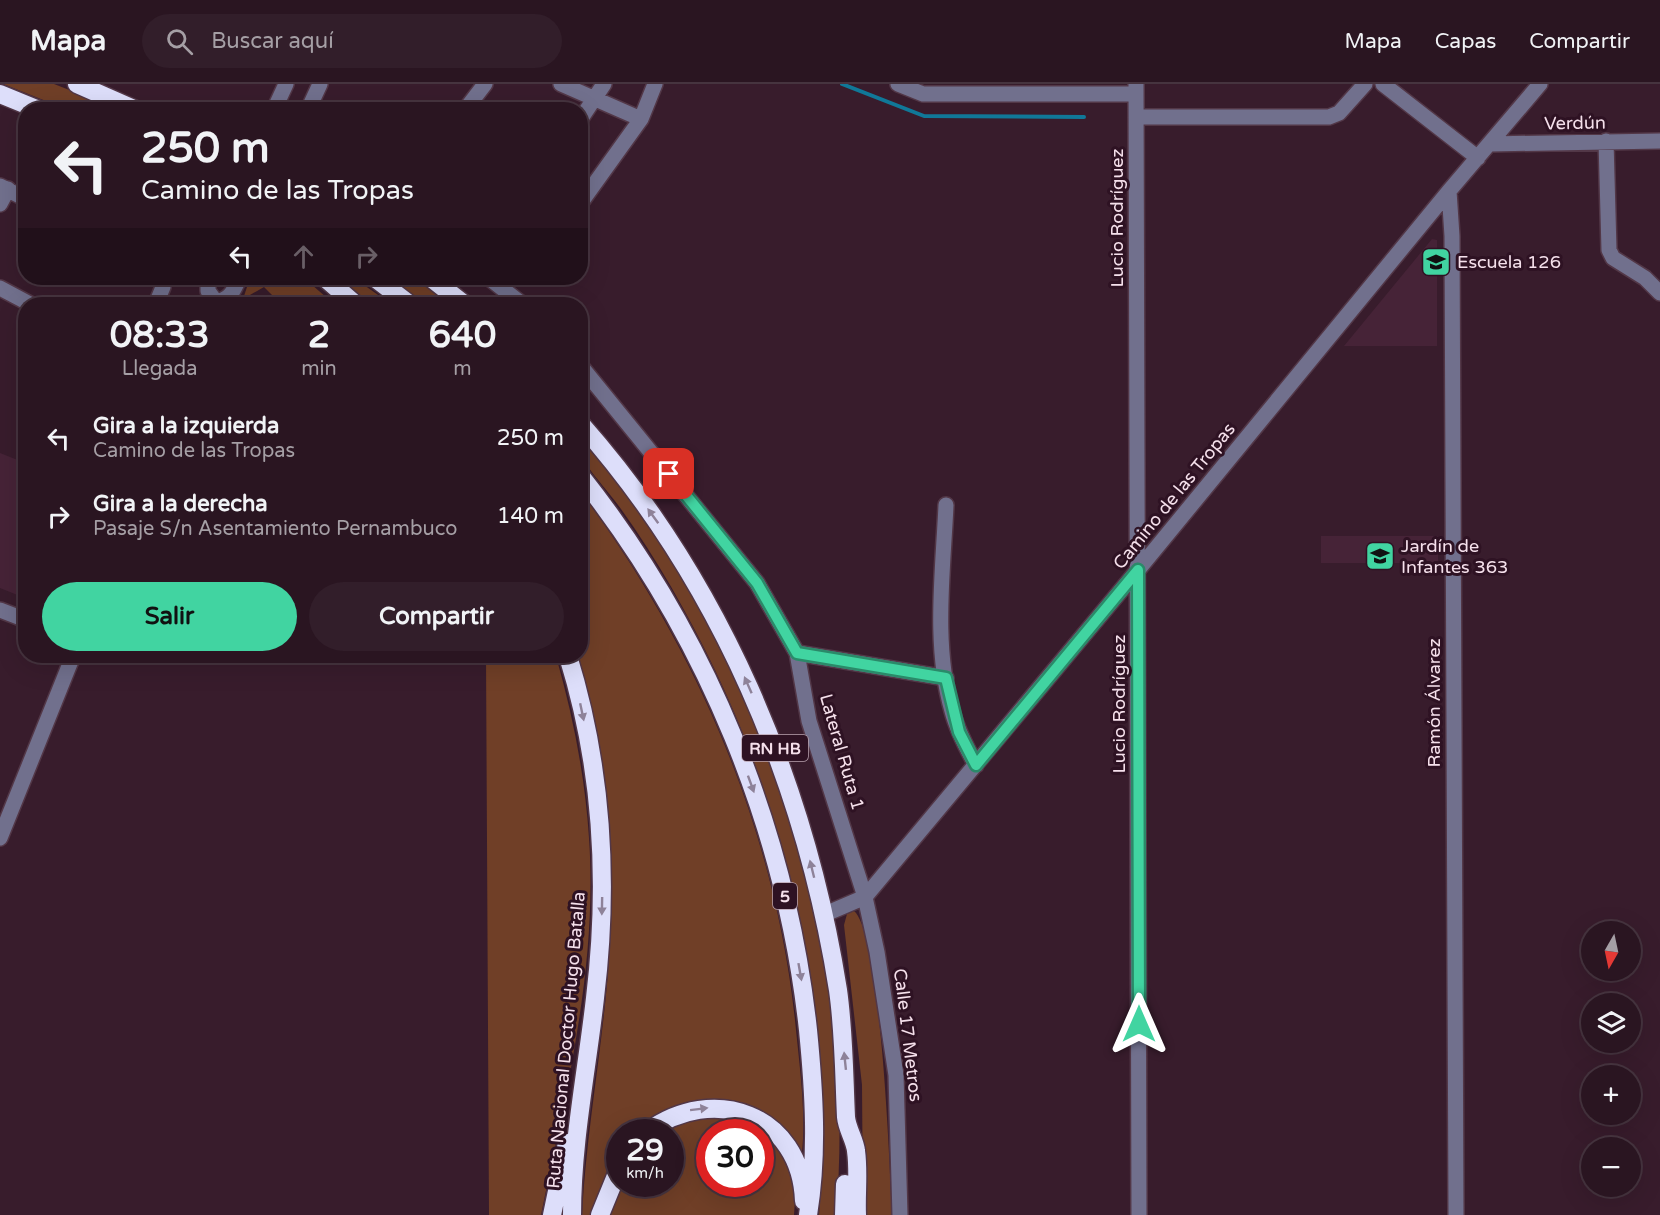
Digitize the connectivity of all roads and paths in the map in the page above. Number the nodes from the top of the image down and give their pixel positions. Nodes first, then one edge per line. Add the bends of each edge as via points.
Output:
1 (77, 84) edge
2 (286, 84) edge
3 (320, 84) edge
4 (485, 84) edge
5 (561, 84) edge
6 (604, 84) edge
7 (655, 84) edge
8 (898, 84) edge
9 (1365, 84) edge
10 (1383, 84) edge
11 (1540, 84) edge
12 (964, 89) edge
13 (1136, 89) edge
14 (0, 94) edge
15 (597, 98) junction
16 (20, 102) edge
17 (118, 102) edge
18 (278, 102) edge
19 (312, 102) edge
20 (471, 102) edge
21 (588, 110) edge
22 (1136, 117) junction
23 (640, 119) junction
24 (1606, 141) junction
25 (1660, 141) edge
26 (1491, 144) junction
27 (1478, 158) junction
28 (4, 187) edge
29 (1449, 190) junction
30 (588, 193) edge
31 (18, 195) edge
32 (0, 204) edge
33 (1653, 277) edge
34 (333, 285) edge
35 (384, 285) edge
36 (440, 285) edge
37 (498, 285) edge
38 (0, 288) edge
39 (1660, 294) edge
40 (347, 297) edge
41 (400, 297) edge
42 (455, 297) edge
43 (513, 297) edge
44 (18, 298) edge
45 (588, 374) edge
46 (588, 433) edge
47 (588, 486) edge
48 (946, 505) dead end
49 (1138, 570) junction
50 (0, 610) edge
51 (18, 617) edge
52 (797, 653) junction
53 (70, 663) edge
54 (570, 663) edge
55 (946, 678) junction
56 (976, 765) junction
57 (0, 838) edge
58 (866, 897) junction
59 (824, 915) junction
60 (580, 1110) junction
61 (666, 1119) edge
62 (846, 1119) junction
63 (608, 1197) edge
64 (552, 1215) edge
65 (572, 1215) edge
66 (600, 1215) edge
67 (806, 1215) edge
68 (844, 1215) edge
69 (857, 1215) edge
70 (900, 1215) edge
71 (1139, 1215) edge
72 (1456, 1215) edge

1 - 17 highway
2 - 18 street
3 - 19 street
4 - 20 street
5 - 15 street
6 - 15 street
7 - 23 street
8 - 12 street via 923,94
9 - 22 street via 1339,113 1329,117
10 - 27 street
11 - 26 street, Camino de las Tropas
12 - 13 street
13 - 22 street, Lucio Rodríguez
14 - 16 highway
15 - 21 street
15 - 23 street
22 - 49 street, Lucio Rodríguez
23 - 30 street
24 - 25 street, Verdún
24 - 26 street, Verdún
24 - 33 street via 1609,250 1613,258
26 - 27 street, Camino de las Tropas
27 - 29 street, Camino de las Tropas
28 - 31 street
28 - 32 street
29 - 49 street, Camino de las Tropas
29 - 72 street, Ramón Álvarez
33 - 39 street
34 - 40 highway
35 - 41 highway
36 - 42 highway
37 - 43 street
38 - 44 street
45 - 52 street, Lateral Ruta 1 via 757,583
59 -> 46 highway, RN HB via 774,746 721,627 657,521
47 -> 67 highway, 5 via 624,533 687,636 735,741 765,822 803,985 814,1125 813,1186
48 - 55 street via 942,606
49 - 56 street, Camino de las Tropas
49 - 71 street, Lucio Rodríguez
50 - 51 street
52 - 55 street
52 - 58 street, Lateral Ruta 1 via 809,721
53 - 57 street
54 -> 60 highway, Ruta Nacional Doctor Hugo Batalla via 591,753 602,870 599,962
55 - 56 street via 959,732
56 - 58 street, Camino de las Tropas
58 - 59 street, Camino de las Tropas
58 - 70 street, Calle 17 Metros via 896,1076
62 -> 59 highway, RN HB via 838,992
60 - 64 highway via 569,1134
60 - 65 highway, Ruta Nacional Doctor Hugo Batalla
61 -> 67 highway via 697,1108 726,1109 751,1115 776,1132 795,1161
62 - 68 highway
62 - 69 highway, RN HB via 856,1150
63 - 66 highway

